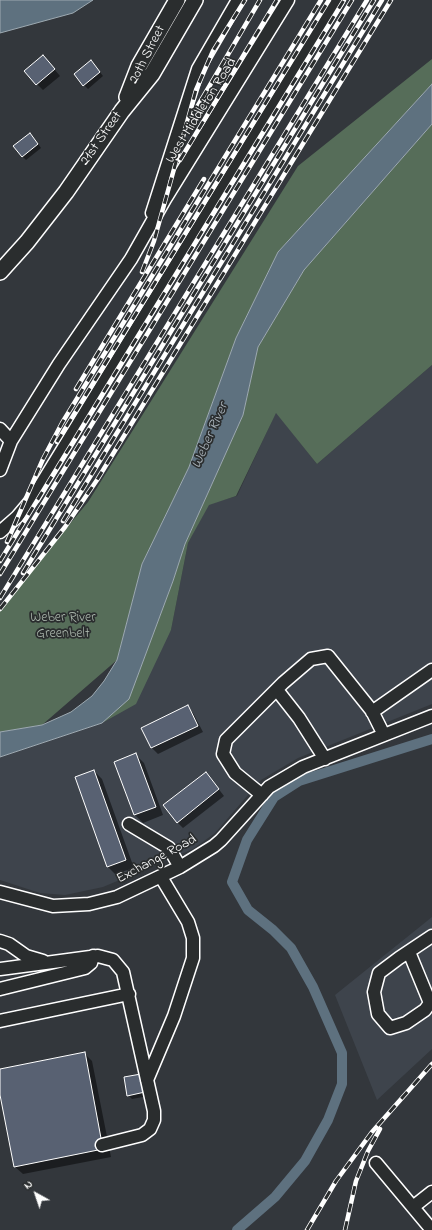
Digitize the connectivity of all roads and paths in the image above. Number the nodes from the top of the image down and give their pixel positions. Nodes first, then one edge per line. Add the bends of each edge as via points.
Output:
1 (177, 0) edge
2 (195, 0) edge
3 (238, 0) edge
4 (288, 0) edge
5 (338, 0) edge
6 (122, 111) junction
7 (144, 239) junction
8 (0, 272) edge
9 (0, 429) edge
10 (11, 441) junction
11 (0, 470) edge
12 (0, 532) edge
13 (432, 670) edge
14 (277, 690) junction
15 (372, 712) junction
16 (432, 716) edge
17 (384, 735) junction
18 (325, 759) junction
19 (262, 795) junction
20 (129, 824) dead end
21 (180, 867) junction
22 (161, 877) junction
23 (0, 893) edge
24 (432, 936) edge
25 (0, 941) edge
26 (409, 952) junction
27 (93, 956) junction
28 (50, 962) junction
29 (0, 969) edge
30 (0, 989) edge
31 (128, 994) junction
32 (0, 1021) edge
33 (147, 1080) junction
34 (102, 1144) dead end
35 (376, 1163) dead end
36 (432, 1192) edge
37 (413, 1208) junction
38 (432, 1230) edge

1 - 6 main road, 20th Street via 139,66
2 - 6 main road, 21st Street via 152,74
3 - 7 street, West Middleton Road via 204,56 193,81
4 - 7 street, West Middleton Road via 165,199
5 - 12 street via 34,498
6 - 8 main road, 21st Street via 66,192
7 - 10 street, West Middleton Road via 59,364
9 - 10 street
10 - 11 street, West Middleton Road
13 - 15 street
14 - 15 street via 311,659 328,656
14 - 18 street via 299,718
14 - 19 street via 226,740 223,754 235,773
15 - 17 street
16 - 17 street, Exchange Road
17 - 18 street, Exchange Road
18 - 19 street, Exchange Road via 303,767 269,787
19 - 21 street, Exchange Road via 221,840
20 - 21 street via 169,848
21 - 22 street, Exchange Road
22 - 23 street, Exchange Road via 116,897 89,904 53,906
22 - 33 street via 188,922 193,938 193,958 176,1010
24 - 26 street
25 - 28 street via 33,959
26 - 26 street via 430,1003 425,1010 406,1023 390,1028 378,1014 374,992 379,973
27 - 28 street
27 - 30 street via 91,963 85,968
27 - 31 street via 108,958 117,964 125,976
28 - 29 street
31 - 32 street
31 - 33 street
33 - 34 street via 154,1116 150,1129 137,1137
35 - 37 street
36 - 37 street
37 - 38 street

